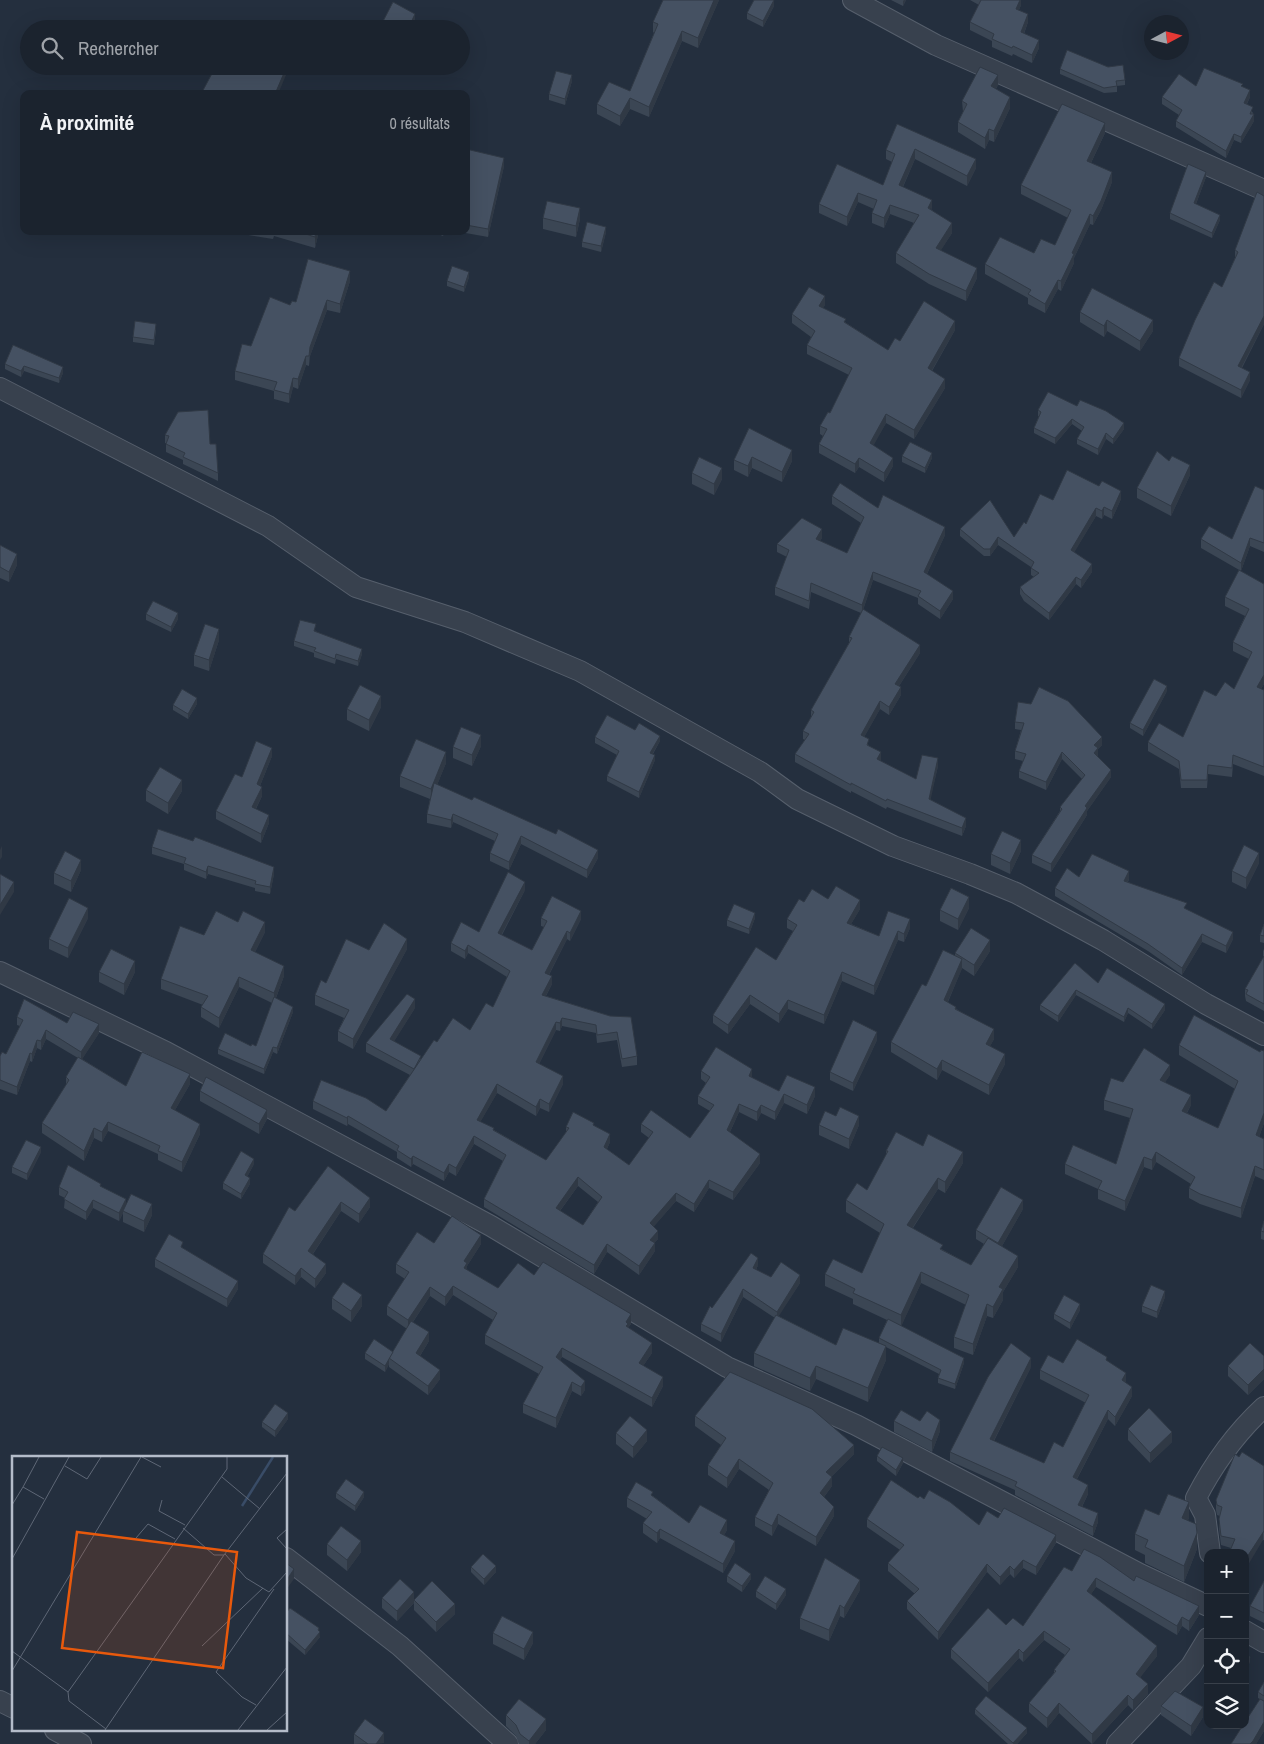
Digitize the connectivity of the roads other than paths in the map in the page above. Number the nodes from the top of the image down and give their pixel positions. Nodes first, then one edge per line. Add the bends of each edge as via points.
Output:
1 (853, 0) edge
2 (1264, 190) edge
3 (0, 388) edge
4 (0, 972) edge
5 (1264, 1035) edge
6 (1264, 1407) edge
7 (1209, 1549) edge
8 (288, 1560) edge
9 (1204, 1604) edge
10 (1249, 1633) edge
11 (1207, 1639) edge
12 (1264, 1642) edge
13 (0, 1700) edge
14 (12, 1707) edge
15 (59, 1732) edge
16 (81, 1744) edge
17 (508, 1744) edge
18 (1117, 1744) edge

1 - 2 street via 936,45
3 - 5 street via 268,526 356,587 465,622 580,671 760,772 797,799 893,846 1016,894 1103,940 1206,1004
4 - 9 street via 166,1052 491,1226 727,1367 856,1425 1140,1574
6 - 7 street via 1242,1427 1212,1468 1196,1498 1205,1515
8 - 17 street via 400,1646
10 - 12 street
11 - 18 street via 1191,1666
13 - 14 street
15 - 16 street

